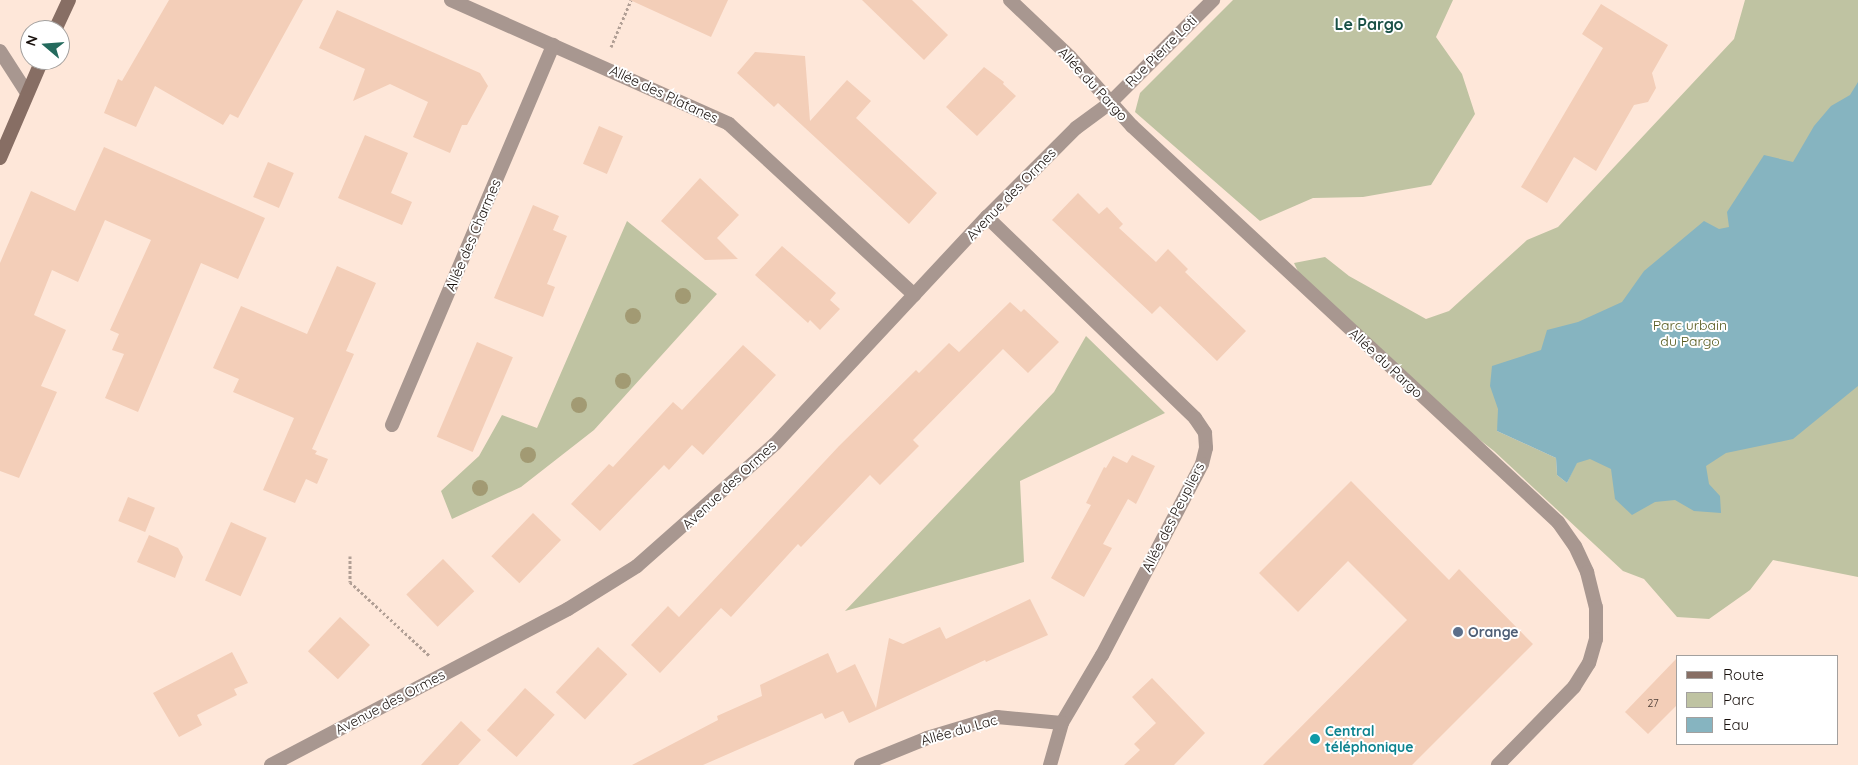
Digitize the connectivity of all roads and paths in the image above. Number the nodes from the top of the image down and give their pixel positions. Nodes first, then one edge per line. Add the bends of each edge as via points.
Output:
1 (69, 0) edge
2 (451, 0) edge
3 (631, 0) edge
4 (1010, 0) edge
5 (1213, 0) edge
6 (60, 20) edge
7 (554, 45) junction
8 (0, 51) edge
9 (602, 65) junction
10 (37, 70) edge
11 (27, 93) junction
12 (1110, 103) junction
13 (0, 158) edge
14 (987, 217) junction
15 (914, 295) junction
16 (392, 424) dead end
17 (350, 556) dead end
18 (447, 672) junction
19 (1062, 723) junction
20 (271, 765) edge
21 (861, 765) edge
22 (1050, 765) edge
23 (1498, 765) edge

1 - 6 main road
2 - 7 street, Allée des Platanes
3 - 9 path
4 - 12 street, Allée du Pargo via 1070,57
5 - 12 street, Rue Pierre Loti
7 - 9 street, Allée des Platanes
7 - 16 street, Allée des Charmes
8 - 11 street
9 - 15 street, Allée des Platanes via 729,124
10 - 11 main road
11 - 13 main road
12 - 14 street, Avenue des Ormes via 1076,128
12 - 23 street, Allée du Pargo via 1558,522 1575,546 1587,572 1596,607 1596,639 1589,663 1574,687
14 - 15 street, Avenue des Ormes
14 - 19 street, Allée des Peupliers via 1195,418 1206,433 1202,464 1102,655
15 - 18 street, Avenue des Ormes via 775,444 638,566 568,609
17 - 18 path via 350,582
18 - 20 street, Avenue des Ormes
19 - 21 street, Allée du Lac via 997,717 926,738
19 - 22 street, Allée des Peupliers

